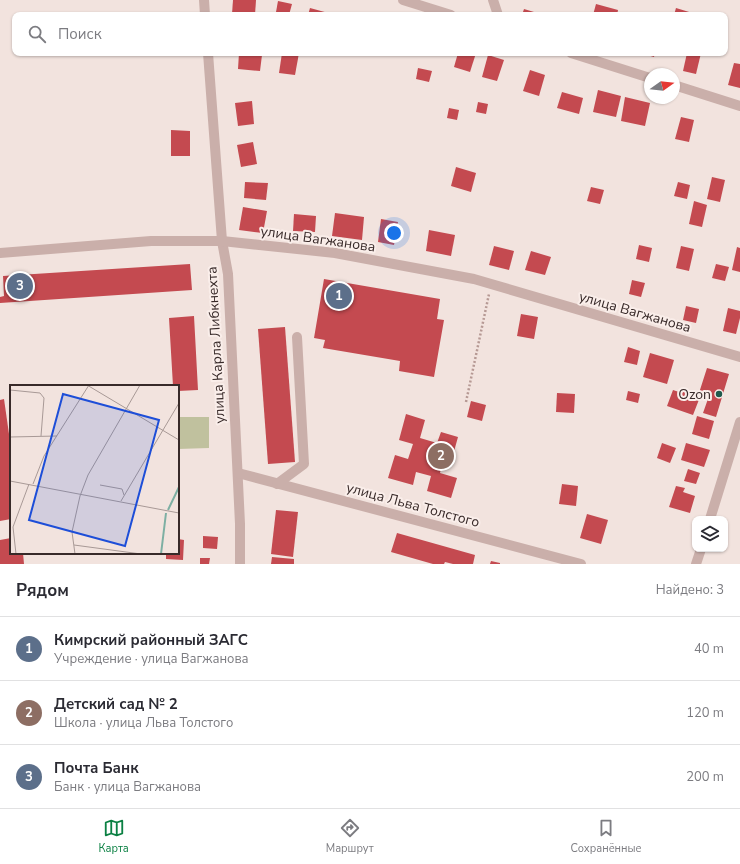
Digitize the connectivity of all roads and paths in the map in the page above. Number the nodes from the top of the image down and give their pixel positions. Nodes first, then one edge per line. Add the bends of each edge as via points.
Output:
1 (204, 0) edge
2 (403, 0) edge
3 (493, 0) edge
4 (205, 12) edge
5 (441, 12) edge
6 (497, 12) edge
7 (208, 56) edge
8 (580, 56) edge
9 (644, 76) edge
10 (680, 87) edge
11 (740, 106) edge
12 (222, 241) junction
13 (0, 253) edge
14 (491, 284) junction
15 (297, 337) dead end
16 (740, 357) edge
17 (466, 402) dead end
18 (740, 422) edge
19 (238, 473) junction
20 (277, 484) junction
21 (711, 516) edge
22 (700, 552) edge
23 (240, 564) edge
24 (581, 564) edge
25 (696, 564) edge

1 - 4 street
2 - 5 street
3 - 6 street
7 - 12 street, улица Карла Либкнехта
8 - 9 street
10 - 11 street
12 - 13 street, улица Вагжанова via 151,241
12 - 14 street, улица Вагжанова via 335,253
12 - 19 street, улица Карла Либкнехта via 228,274
14 - 16 street, улица Вагжанова
14 - 17 path
15 - 20 street via 304,464
18 - 21 street
19 - 20 street, улица Льва Толстого
19 - 23 street, улица Карла Либкнехта
20 - 24 street, улица Льва Толстого
22 - 25 street

